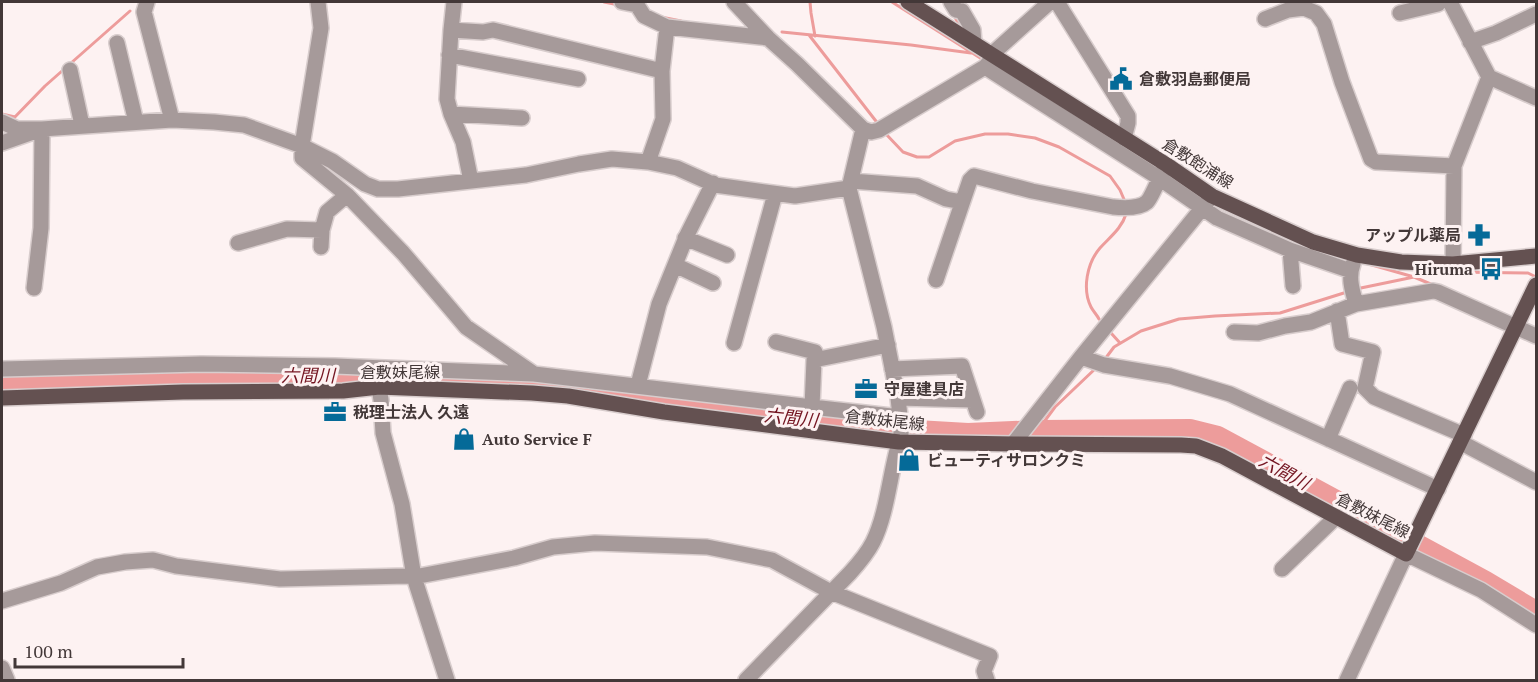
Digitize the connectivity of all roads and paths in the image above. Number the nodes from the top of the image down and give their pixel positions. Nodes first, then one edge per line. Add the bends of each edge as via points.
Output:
1 (147, 2) edge
2 (318, 2) edge
3 (454, 2) edge
4 (622, 2) edge
5 (734, 2) edge
6 (908, 2) edge
7 (951, 2) edge
8 (1050, 2) edge
9 (1057, 2) edge
10 (1437, 2) edge
11 (1450, 2) edge
12 (1400, 13) edge
13 (1536, 14) edge
14 (1265, 20) dead end
15 (667, 27) junction
16 (451, 30) junction
17 (768, 38) junction
18 (1470, 42) junction
19 (117, 43) dead end
20 (974, 43) junction
21 (449, 55) junction
22 (990, 61) junction
23 (70, 70) dead end
24 (662, 71) junction
25 (1490, 78) junction
26 (579, 79) dead end
27 (1536, 98) edge
28 (451, 114) junction
29 (522, 118) dead end
30 (172, 120) junction
31 (2, 122) edge
32 (136, 122) junction
33 (82, 125) junction
34 (42, 129) junction
35 (863, 129) junction
36 (1124, 138) junction
37 (2, 143) edge
38 (302, 146) junction
39 (648, 162) junction
40 (1454, 166) junction
41 (1163, 172) junction
42 (471, 182) junction
43 (713, 183) junction
44 (850, 185) junction
45 (774, 194) junction
46 (347, 195) junction
47 (1207, 201) junction
48 (962, 202) junction
49 (322, 230) junction
50 (686, 238) junction
51 (238, 243) dead end
52 (321, 247) dead end
53 (1290, 250) junction
54 (727, 255) dead end
55 (1357, 255) junction
56 (1536, 256) edge
57 (1453, 264) junction
58 (675, 265) junction
59 (1351, 271) junction
60 (936, 280) dead end
61 (713, 283) dead end
62 (1536, 285) edge
63 (1293, 286) dead end
64 (34, 288) dead end
65 (1354, 297) junction
66 (1337, 311) junction
67 (1516, 326) junction
68 (1234, 332) dead end
69 (1536, 336) edge
70 (776, 342) dead end
71 (734, 343) dead end
72 (888, 345) junction
73 (814, 360) junction
74 (1093, 361) junction
75 (2, 369) edge
76 (892, 369) junction
77 (533, 383) junction
78 (638, 386) junction
79 (379, 387) junction
80 (1350, 388) dead end
81 (2, 398) edge
82 (898, 398) junction
83 (812, 407) junction
84 (900, 430) junction
85 (1328, 439) junction
86 (1462, 439) junction
87 (1015, 442) junction
88 (1536, 482) edge
89 (1438, 489) junction
90 (1336, 517) junction
91 (1407, 552) junction
92 (1282, 569) dead end
93 (414, 577) junction
94 (831, 592) junction
95 (2, 600) edge
96 (1536, 625) edge
97 (2, 668) edge
98 (7, 681) edge
99 (447, 681) edge
100 (746, 681) edge
101 (987, 681) edge
102 (1347, 681) edge

1 - 30 street via 144,12
2 - 38 street via 321,28
3 - 16 street
4 - 15 street via 637,5 644,16
5 - 17 street
6 - 20 main road, 倉敷飽浦線
7 - 20 street via 974,30
8 - 22 street
9 - 36 street via 1128,116
10 - 12 street
11 - 18 street
13 - 18 street
14 - 40 street via 1288,10 1304,8 1316,13 1324,24 1371,159
15 - 17 street
15 - 24 street
16 - 21 street
16 - 24 street via 493,30
17 - 35 street
18 - 25 street
19 - 32 street
20 - 22 main road, 倉敷飽浦線
21 - 26 street
21 - 28 street via 447,99
22 - 35 street via 882,128 871,132
22 - 36 main road, 倉敷飽浦線
22 - 41 street
23 - 33 street
24 - 39 street via 663,118
25 - 27 street
25 - 40 street
28 - 29 street
28 - 42 street via 463,142
30 - 32 street
30 - 38 street via 244,125
31 - 34 street via 17,129
32 - 33 street
33 - 34 street
34 - 37 street
34 - 64 street
35 - 44 street
36 - 41 main road, 倉敷飽浦線
38 - 42 street via 378,189
38 - 46 street via 302,158
39 - 42 street via 612,159
39 - 43 street via 677,168
40 - 57 street
41 - 47 main road, 倉敷飽浦線
41 - 48 street via 1147,201 1126,208 974,176
43 - 45 street
43 - 50 street
44 - 45 street via 795,196
44 - 48 street via 917,186
44 - 72 street
45 - 71 street
46 - 49 street via 327,212
46 - 77 street via 466,327
47 - 53 street via 1217,218
47 - 55 main road, 倉敷飽浦線
47 - 74 street
48 - 60 street
49 - 51 street via 287,229
49 - 52 street
50 - 54 street
50 - 58 street
53 - 59 street
53 - 63 street
55 - 57 main road, 倉敷飽浦線
55 - 59 street
56 - 57 main road, 倉敷飽浦線
58 - 61 street
58 - 78 street via 659,304
59 - 65 street
62 - 67 main road, 倉敷妹尾線
65 - 66 street
65 - 67 street via 1433,291
66 - 68 street via 1311,322 1258,333
66 - 86 street via 1342,344 1373,352 1365,388
67 - 69 street
67 - 86 main road, 倉敷妹尾線
70 - 73 street via 814,352
72 - 73 street
72 - 76 street
73 - 83 street
74 - 85 street via 1170,376 1230,394
74 - 87 street via 1028,423
75 - 77 street via 201,364 335,366
76 - 82 street
76 - 82 street via 962,366 975,406
77 - 78 street
77 - 79 main road, 倉敷妹尾線
77 - 84 main road, 倉敷妹尾線 via 568,396 664,412 837,433
78 - 83 street
79 - 81 main road, 倉敷妹尾線
79 - 93 street via 383,433 402,504
80 - 85 street
82 - 84 street
83 - 84 street
84 - 87 main road, 倉敷妹尾線
84 - 94 street via 881,522 873,542
85 - 89 street
86 - 88 street
86 - 89 main road, 倉敷妹尾線
87 - 90 main road, 倉敷妹尾線 via 1196,446
89 - 91 main road, 倉敷妹尾線
90 - 91 main road, 倉敷妹尾線
90 - 92 street
91 - 96 street via 1481,590
91 - 102 street
93 - 94 street via 553,547 595,543 707,547 772,560
93 - 95 street via 280,579 153,560 97,567 61,583
93 - 99 street
94 - 100 street
94 - 101 street via 990,656 984,671
97 - 98 street

